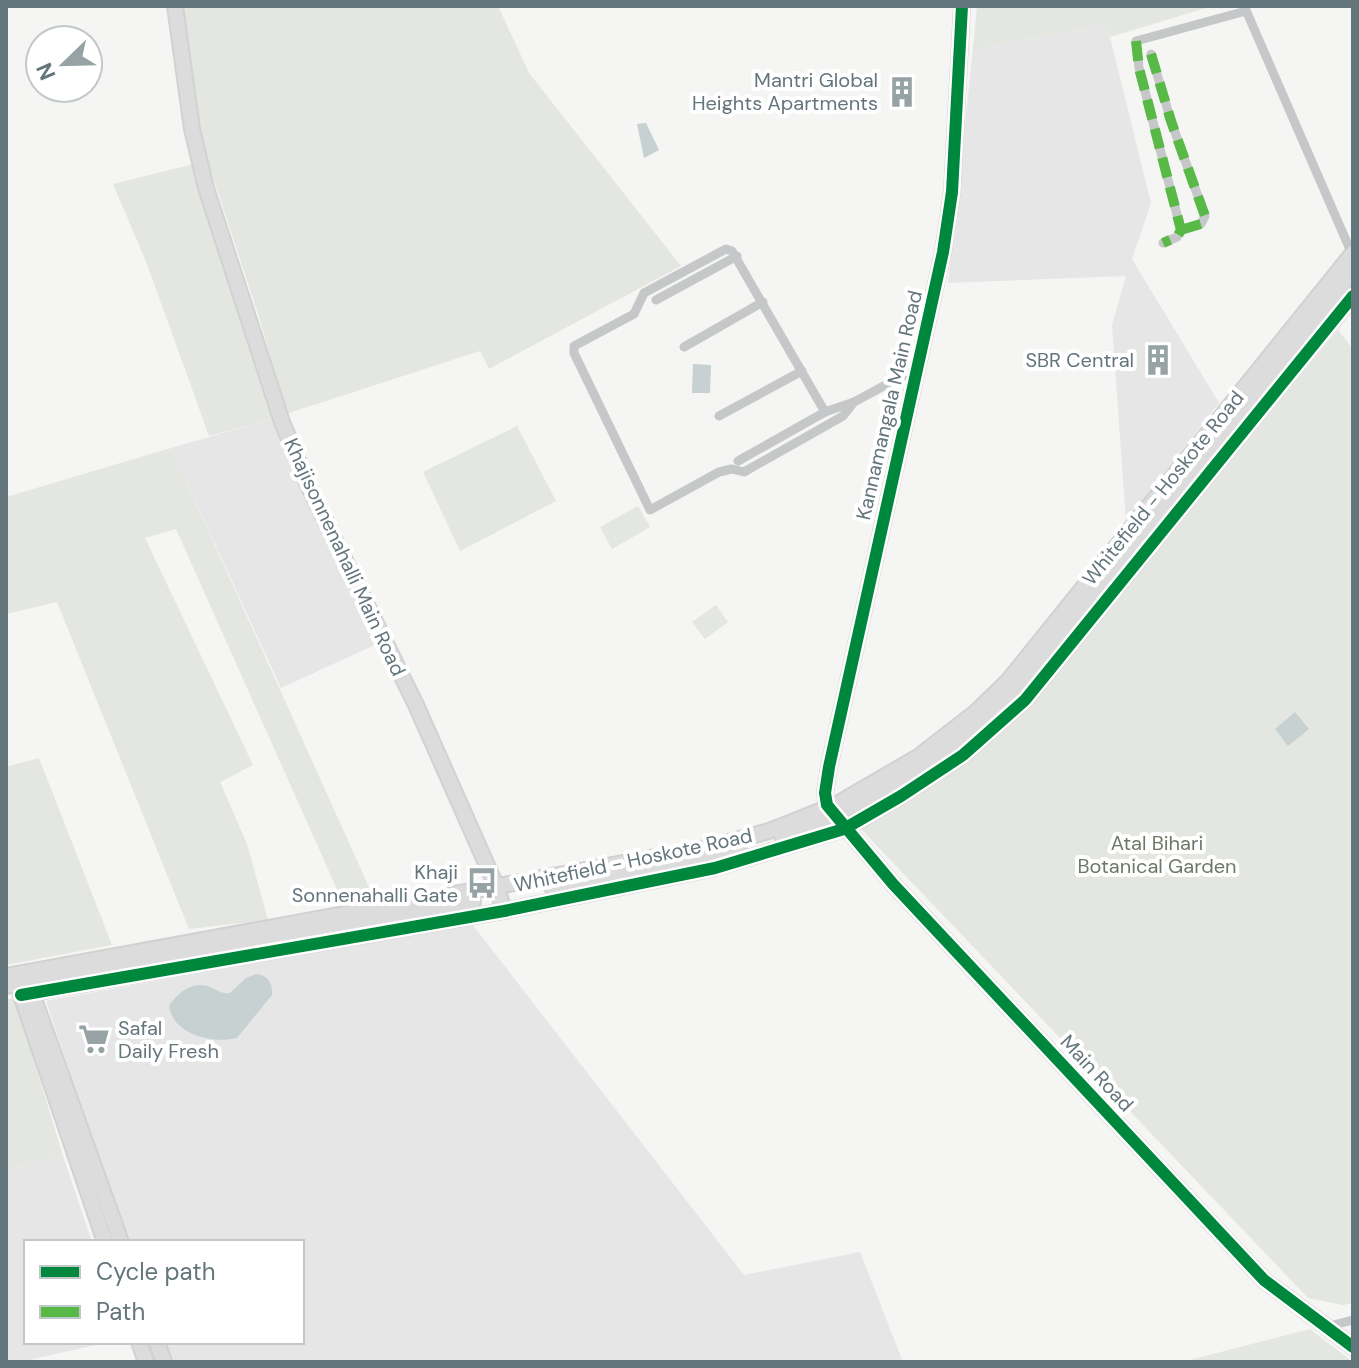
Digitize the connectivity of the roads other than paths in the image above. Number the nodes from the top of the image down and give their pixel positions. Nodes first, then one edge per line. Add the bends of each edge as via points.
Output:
1 (175, 6) edge
2 (962, 6) edge
3 (1245, 8) edge
4 (1151, 54) dead end
5 (1181, 230) junction
6 (1163, 243) dead end
7 (1353, 253) edge
8 (737, 256) junction
9 (1353, 271) edge
10 (1353, 296) edge
11 (656, 300) dead end
12 (763, 302) junction
13 (684, 347) dead end
14 (917, 368) junction
15 (802, 371) junction
16 (854, 402) junction
17 (825, 412) junction
18 (719, 416) dead end
19 (738, 461) dead end
20 (831, 812) junction
21 (844, 829) junction
22 (500, 899) junction
23 (19, 983) edge
24 (49, 1058) junction
25 (104, 1240) edge
26 (120, 1240) edge
27 (1353, 1320) edge
28 (1326, 1327) junction
29 (1353, 1347) edge

1 - 22 street, Khajisonnenahalli Main Road via 206,188 282,422 416,705
2 - 14 street, Kannamangala Main Road via 951,203
3 - 5 street via 1136,41
3 - 7 street
4 - 5 street via 1205,216 1201,224
5 - 6 street
7 - 20 street, Whitefield - Hoskote Road via 1008,681 918,757
8 - 11 street
8 - 12 street
8 - 16 street via 726,249 644,293 634,314 574,346 650,510 719,472 744,472 843,416
9 - 20 street, Whitefield - Hoskote Road via 1015,690 925,766
10 - 21 street via 1025,700 963,755
12 - 13 street
12 - 15 street
14 - 16 street
14 - 20 street, Kannamangala Main Road via 829,767 825,793
15 - 17 street
15 - 18 street
16 - 17 street
17 - 19 street
20 - 21 street, Main Road
20 - 22 street, Whitefield - Hoskote Road
21 - 22 street via 715,868
21 - 28 street, Main Road via 1264,1280
22 - 23 street
22 - 23 street, Whitefield - Hoskote Road via 134,951
23 - 24 street
24 - 25 street
24 - 26 street
27 - 28 street
28 - 29 street, Main Road

